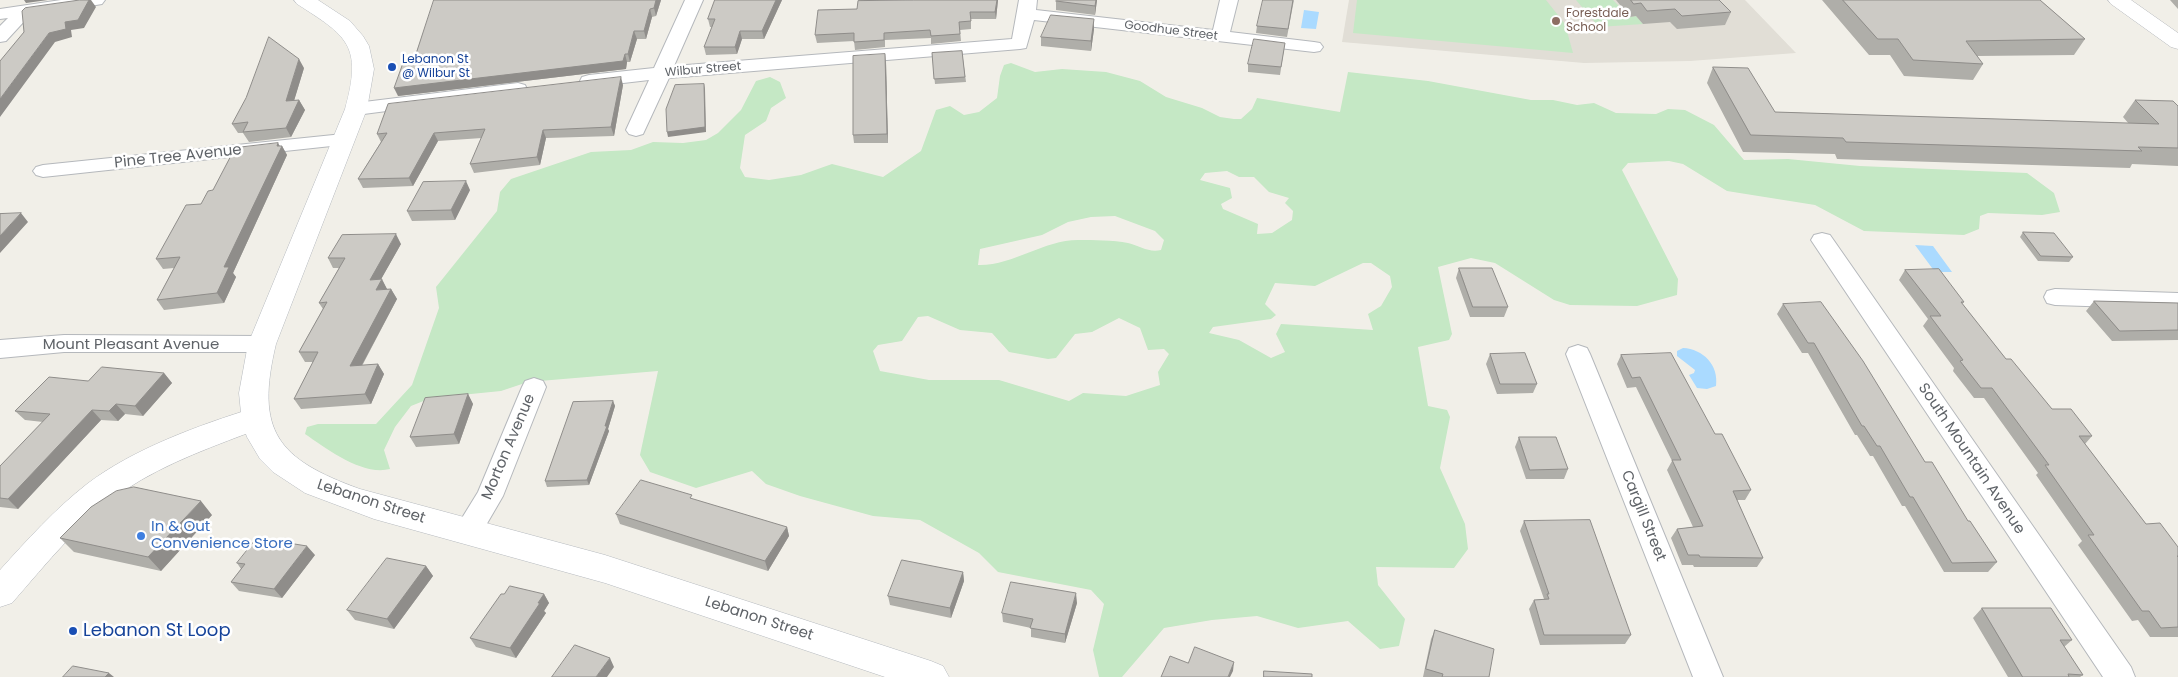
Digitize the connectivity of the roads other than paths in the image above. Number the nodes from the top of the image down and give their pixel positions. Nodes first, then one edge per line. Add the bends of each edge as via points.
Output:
1 (96, 0) edge
2 (304, 0) edge
3 (694, 0) edge
4 (1229, 0) edge
5 (2118, 0) edge
6 (1028, 7) edge
7 (25, 10) junction
8 (0, 14) edge
9 (0, 37) edge
10 (1220, 38) junction
11 (2178, 43) edge
12 (1314, 47) dead end
13 (660, 73) junction
14 (571, 83) edge
15 (531, 88) edge
16 (356, 109) junction
17 (636, 130) dead end
18 (343, 140) junction
19 (43, 171) dead end
20 (1822, 240) dead end
21 (2055, 297) dead end
22 (2178, 300) edge
23 (262, 344) junction
24 (0, 349) edge
25 (1578, 354) dead end
26 (534, 388) dead end
27 (254, 419) junction
28 (468, 531) junction
29 (0, 593) edge
30 (931, 677) edge
31 (1708, 677) edge
32 (2120, 677) edge

1 - 7 street
2 - 16 main road, Lebanon Street via 332,16 360,47 364,70
3 - 13 street
4 - 10 street
5 - 11 main road
6 - 10 street, Goodhue Street
6 - 13 street, Wilbur Street via 1020,44
7 - 8 street
7 - 9 street
10 - 12 street, Goodhue Street
13 - 14 street, Wilbur Street
13 - 17 street
15 - 16 street
16 - 18 main road, Lebanon Street
18 - 19 street, Pine Tree Avenue
18 - 23 main road, Lebanon Street
20 - 32 street, South Mountain Avenue
21 - 22 street
23 - 24 street, Mount Pleasant Avenue via 79,343
23 - 27 main road, Lebanon Street via 252,399
25 - 31 street, Cargill Street
26 - 28 street, Morton Avenue via 490,496
27 - 28 main road, Lebanon Street via 274,454 284,465 311,482 384,509
27 - 29 main road via 200,440 115,481 56,533
28 - 30 main road, Lebanon Street via 605,569

